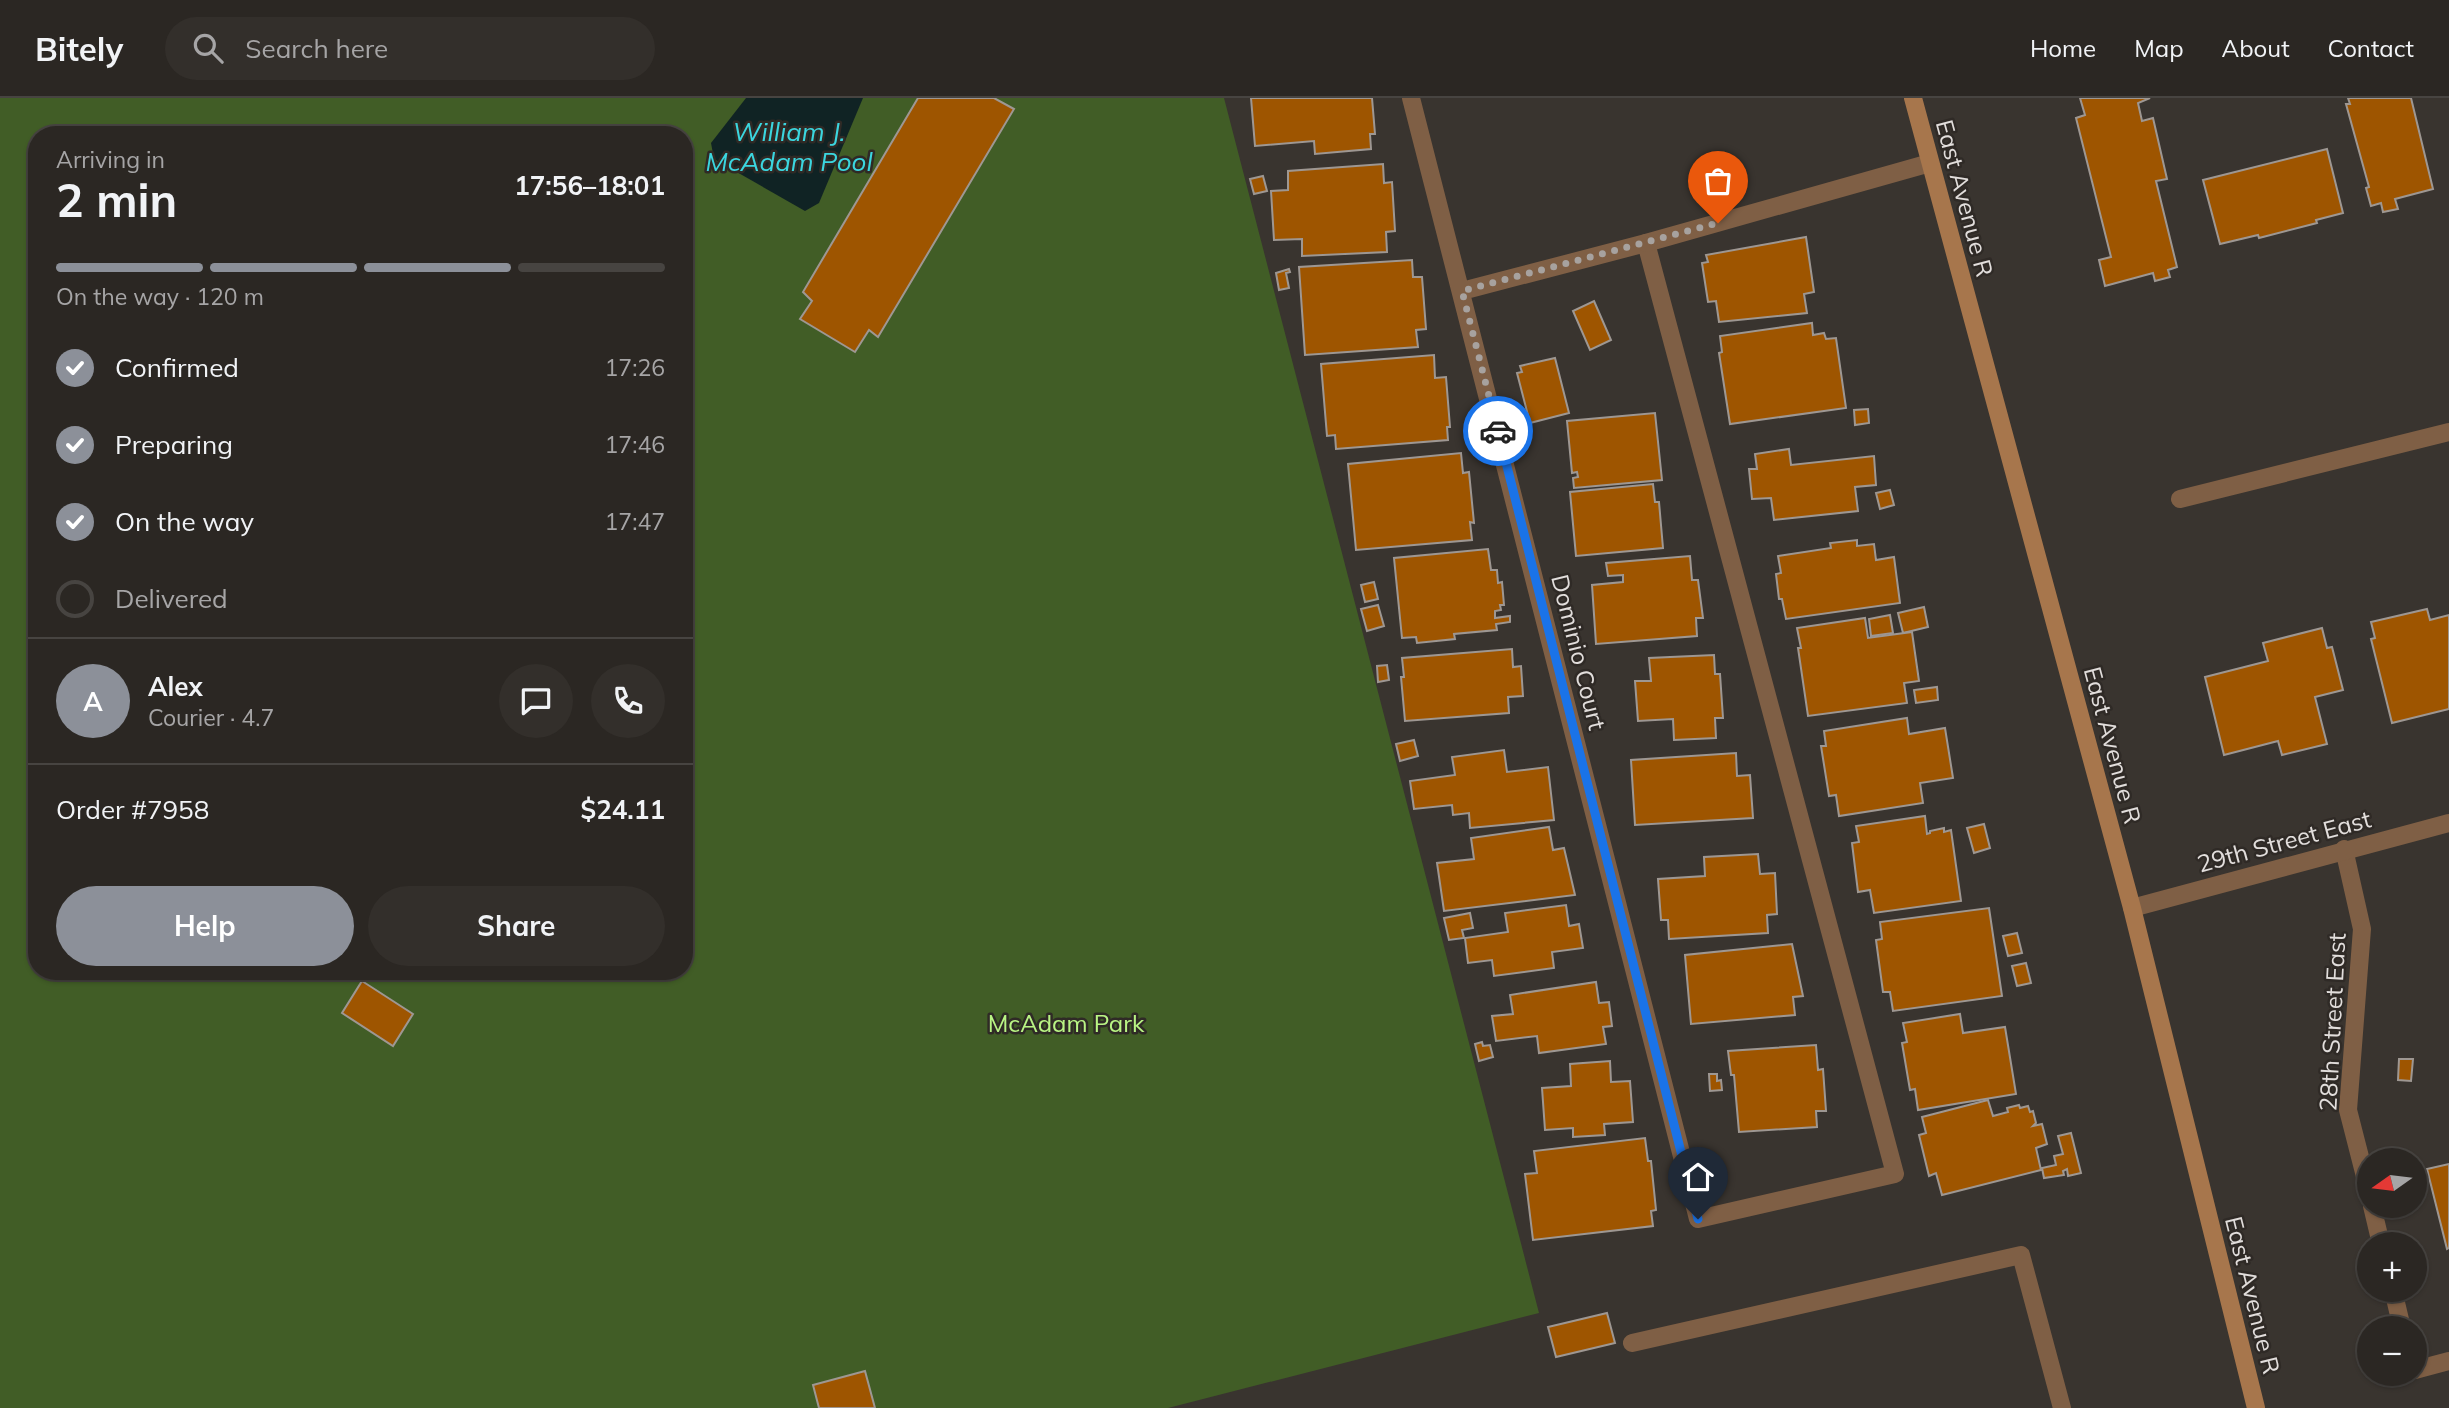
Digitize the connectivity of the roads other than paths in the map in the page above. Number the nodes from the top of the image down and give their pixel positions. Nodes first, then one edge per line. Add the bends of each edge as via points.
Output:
1 (1412, 98) edge
2 (1913, 98) edge
3 (1930, 163) junction
4 (1646, 243) junction
5 (1462, 291) junction
6 (2449, 432) edge
7 (2180, 499) dead end
8 (2449, 822) edge
9 (2344, 849) junction
10 (2132, 908) junction
11 (2358, 1148) edge
12 (1632, 1343) dead end
13 (2449, 1361) edge
14 (2427, 1367) edge
15 (2062, 1408) edge
16 (2256, 1408) edge

1 - 5 street, Dominio Court
2 - 3 main road, East Avenue R
3 - 4 street
3 - 10 main road, East Avenue R
4 - 5 street
4 - 5 street, Dominio Court via 1895,1174 1698,1219
6 - 7 street
8 - 9 street, 29th Street East
9 - 10 street, 29th Street East
9 - 11 street, 28th Street East via 2362,929 2348,1110
10 - 16 main road, East Avenue R
12 - 15 street via 2021,1255
13 - 14 street

